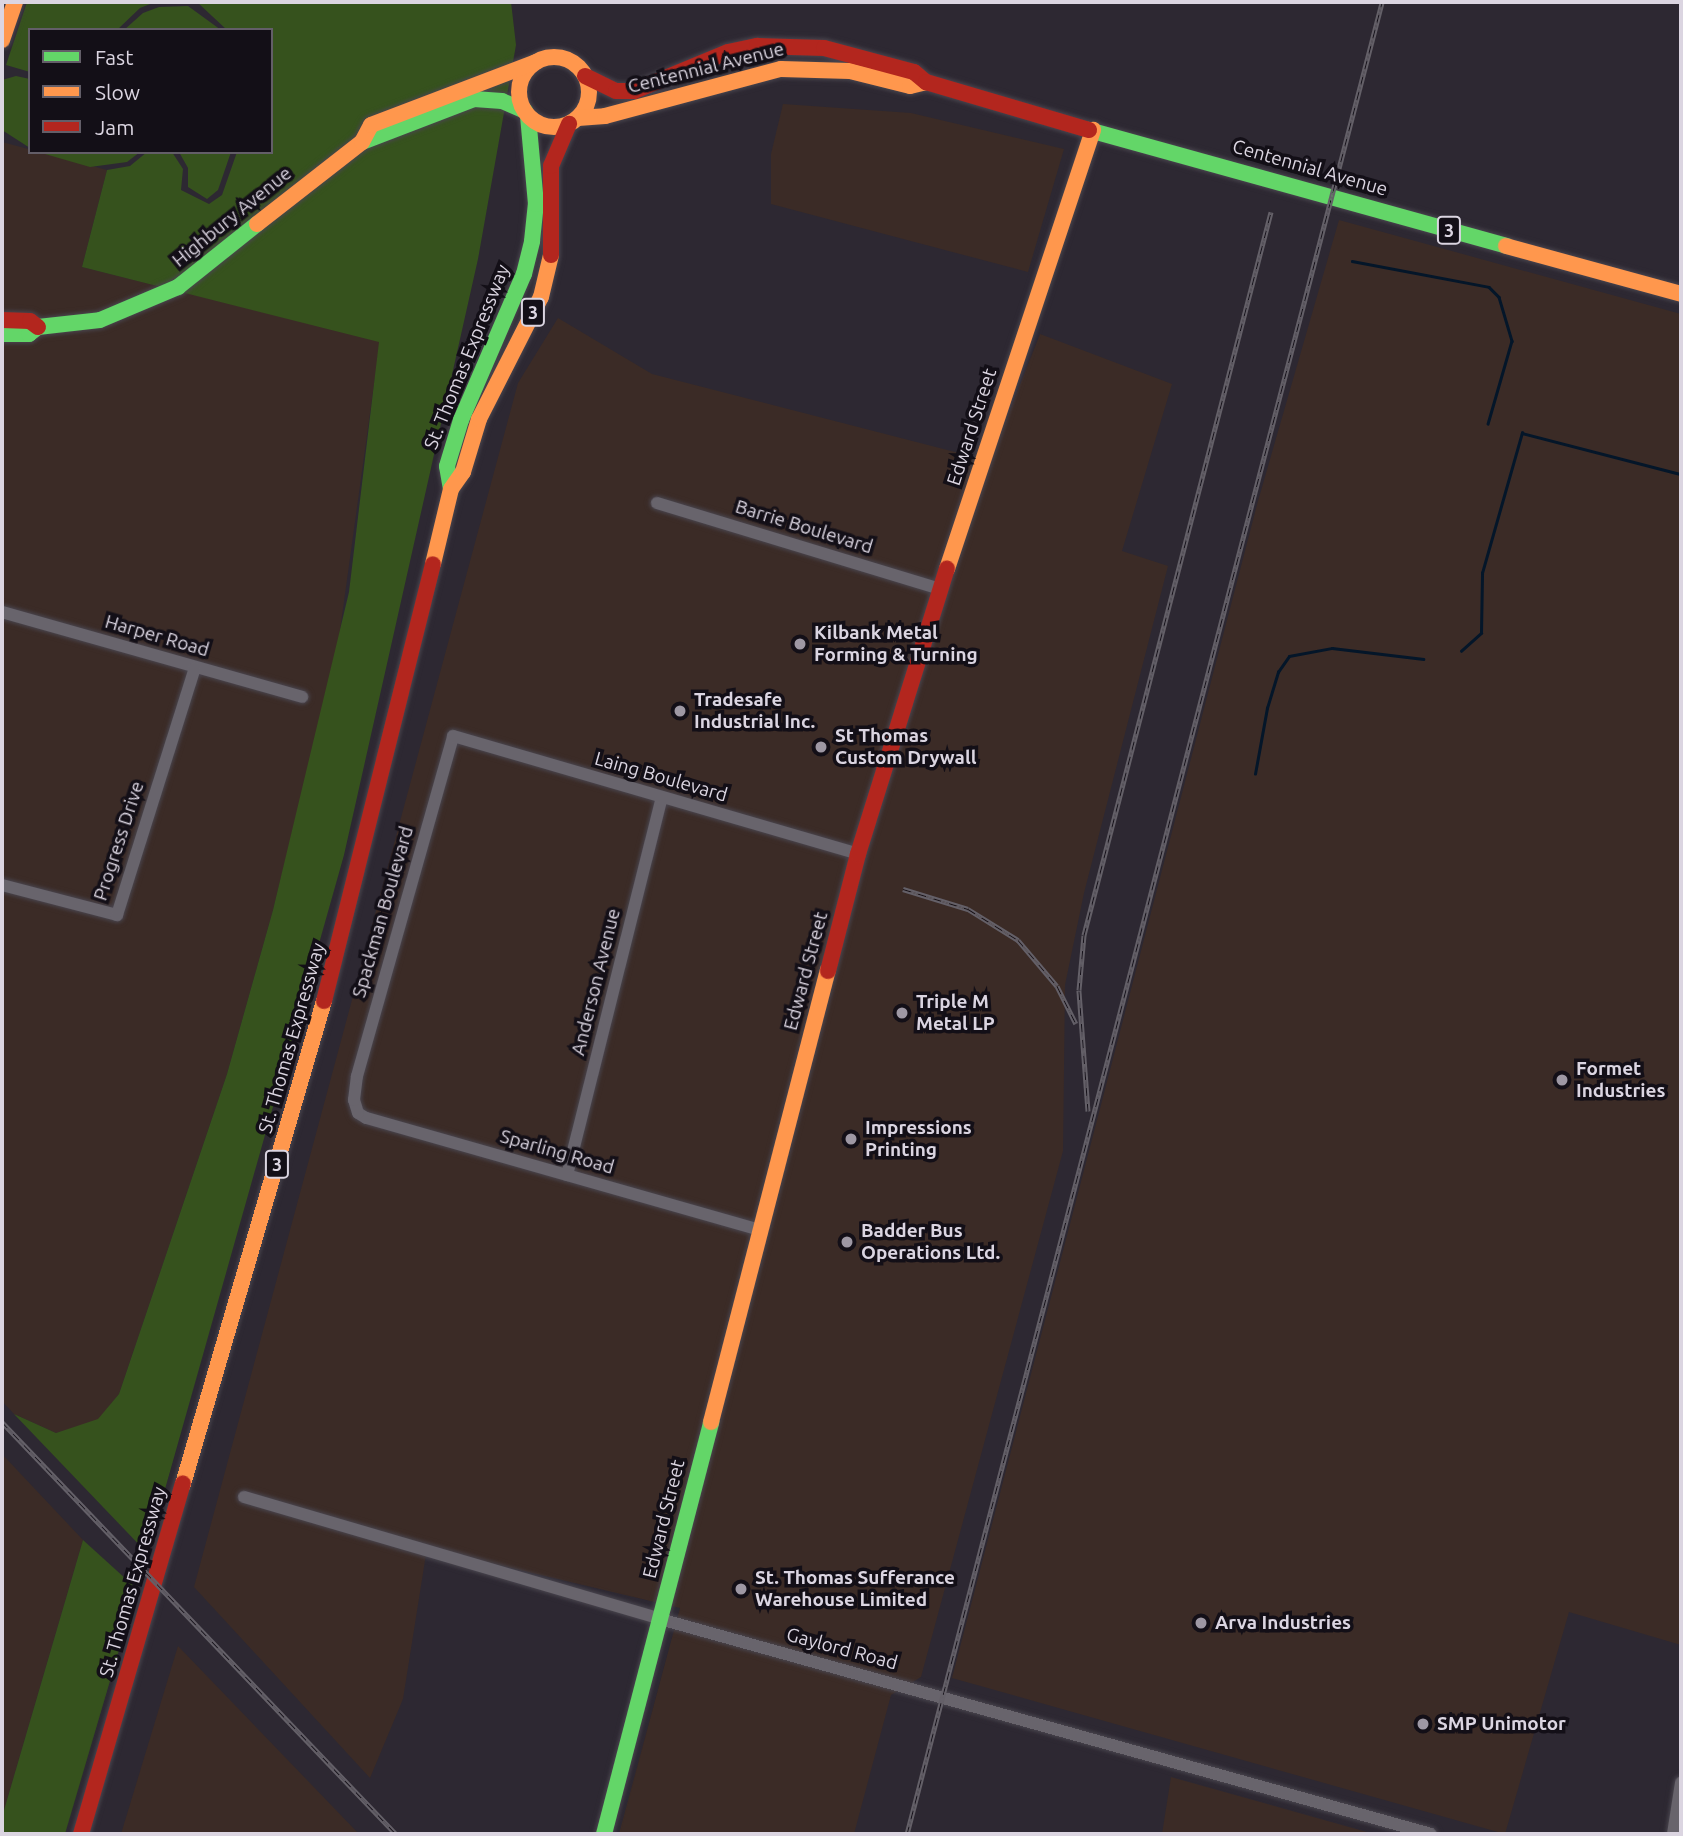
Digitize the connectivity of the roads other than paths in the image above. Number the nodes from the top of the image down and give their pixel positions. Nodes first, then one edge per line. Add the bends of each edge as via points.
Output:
1 (15, 2) edge
2 (2, 40) edge
3 (536, 62) junction
4 (585, 76) junction
5 (926, 82) junction
6 (526, 113) junction
7 (574, 121) junction
8 (1093, 130) junction
9 (362, 142) junction
10 (1681, 294) edge
11 (2, 320) edge
12 (38, 327) junction
13 (2, 334) edge
14 (451, 488) junction
15 (657, 503) dead end
16 (940, 589) junction
17 (2, 612) edge
18 (195, 668) junction
19 (302, 696) dead end
20 (453, 736) joint
21 (662, 798) junction
22 (858, 854) junction
23 (2, 885) edge
24 (354, 1100) joint
25 (567, 1175) junction
26 (761, 1230) junction
27 (244, 1496) dead end
28 (660, 1619) junction
29 (1681, 1783) edge
30 (81, 1834) edge
31 (604, 1834) edge
32 (1431, 1834) edge
33 (1673, 1834) edge

1 - 2 main road
3 - 4 main road via 547,58 569,61
3 - 6 main road via 519,91
3 - 9 main road, Highbury Avenue via 388,117 371,125
4 - 5 main road, Centennial Avenue / 3 via 616,91 634,91 729,52 791,45 891,65 914,72
4 - 7 main road via 589,98
5 - 7 main road, Centennial Avenue / 3 via 910,86 850,71 781,69
5 - 8 main road, Centennial Avenue / 3
6 - 7 main road via 546,126
6 - 9 main road, Highbury Avenue via 502,101 474,99
6 - 14 main road, St. Thomas Expressway / 3 via 536,204 532,242 524,274 461,420 447,466
7 - 14 main road, St. Thomas Expressway / 3 via 551,166 552,250 541,297 479,419 463,472
8 - 10 main road, Centennial Avenue / 3
8 - 16 main road, Edward Street
9 - 12 main road, Highbury Avenue via 178,287 100,320
11 - 12 main road, Highbury Avenue via 30,321
12 - 13 main road, Highbury Avenue via 29,334
14 - 30 main road, St. Thomas Expressway / 3 via 335,963
15 - 16 street, Barrie Boulevard
16 - 22 main road, Edward Street
17 - 18 street, Harper Road
18 - 19 street, Harper Road
18 - 23 street, Progress Drive via 117,915
20 - 21 street, Laing Boulevard
20 - 24 street, Spackman Boulevard
21 - 22 street, Laing Boulevard
21 - 25 street, Anderson Avenue
22 - 26 main road, Edward Street
24 - 25 street, Sparling Road via 358,1113 366,1118
25 - 26 street, Sparling Road
26 - 28 main road, Edward Street
27 - 28 street, Gaylord Road
28 - 31 main road, Edward Street
28 - 32 street, Gaylord Road
29 - 33 street

